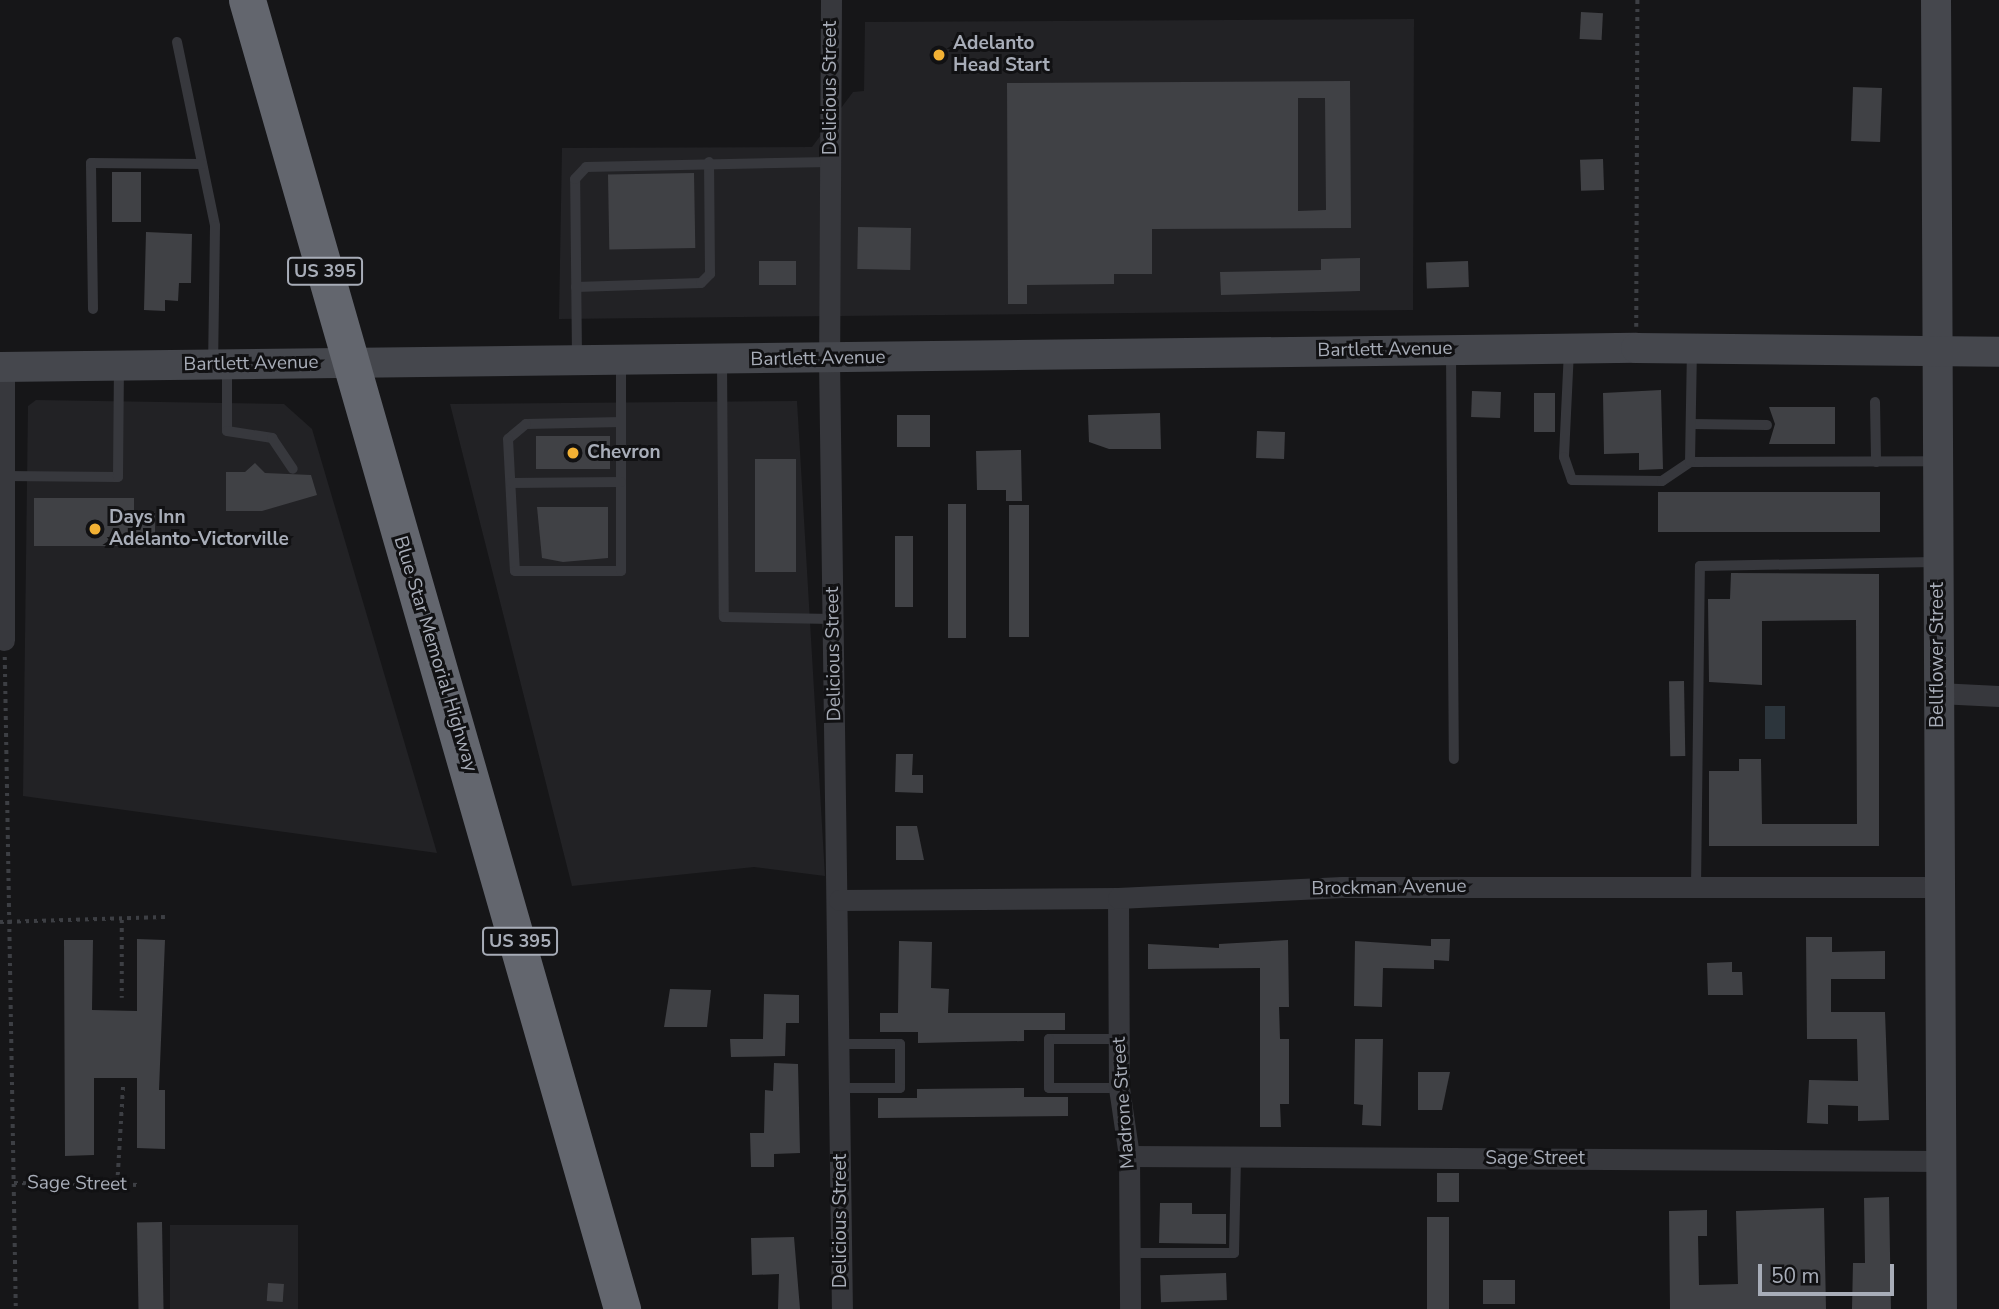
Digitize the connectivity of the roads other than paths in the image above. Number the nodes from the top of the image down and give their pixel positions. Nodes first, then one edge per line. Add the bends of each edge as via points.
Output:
1 (247, 0) edge
2 (831, 0) edge
3 (1936, 0) edge
4 (177, 42) dead end
5 (830, 162) junction
6 (709, 163) junction
7 (202, 164) junction
8 (576, 287) junction
9 (93, 309) dead end
10 (1570, 348) junction
11 (1693, 348) junction
12 (1451, 349) junction
13 (1937, 350) junction
14 (1999, 352) edge
15 (829, 359) junction
16 (722, 361) junction
17 (577, 362) junction
18 (621, 362) junction
19 (352, 363) junction
20 (220, 365) junction
21 (119, 366) junction
22 (2, 367) edge
23 (1875, 402) dead end
24 (621, 422) junction
25 (1691, 424) junction
26 (1767, 425) dead end
27 (1937, 461) junction
28 (1690, 462) junction
29 (1876, 462) junction
30 (293, 469) dead end
31 (4, 477) junction
32 (621, 482) junction
33 (511, 483) junction
34 (1938, 562) junction
35 (833, 619) junction
36 (4, 640) road end
37 (1938, 693) junction
38 (1999, 696) edge
39 (1454, 759) dead end
40 (1696, 887) junction
41 (1939, 887) junction
42 (1118, 898) junction
43 (839, 900) junction
44 (1119, 1039) junction
45 (840, 1044) junction
46 (840, 1088) junction
47 (1119, 1088) junction
48 (1129, 1156) junction
49 (1236, 1158) junction
50 (1941, 1161) junction
51 (1129, 1253) junction
52 (622, 1309) edge
53 (842, 1309) edge
54 (1130, 1309) edge
55 (1942, 1309) edge

1 - 19 highway, Blue Star Memorial Highway / US 395
2 - 5 street, Delicious Street
3 - 13 street, Bellflower Street
4 - 7 lane
5 - 6 lane
5 - 15 street, Delicious Street
6 - 8 lane via 586,167 575,179
6 - 8 lane via 710,274 701,282
7 - 9 lane via 91,163
7 - 20 lane via 215,226
8 - 17 lane
10 - 11 street, Bartlett Avenue
10 - 12 street, Bartlett Avenue
10 - 28 lane via 1564,457 1572,480 1662,481
11 - 13 street, Bartlett Avenue
11 - 25 lane
12 - 15 street, Bartlett Avenue
12 - 39 lane
13 - 14 street, Bartlett Avenue
13 - 27 street, Bellflower Street
15 - 16 street, Bartlett Avenue
15 - 35 street, Delicious Street
16 - 18 street, Bartlett Avenue
16 - 35 lane via 724,617
17 - 18 street, Bartlett Avenue
17 - 19 street, Bartlett Avenue
18 - 24 lane
19 - 20 street, Bartlett Avenue
19 - 52 highway, Blue Star Memorial Highway / US 395
20 - 21 street, Bartlett Avenue
20 - 30 lane via 228,431 272,438
21 - 22 street, Bartlett Avenue
21 - 31 lane via 118,477
22 - 31 street
23 - 29 lane
24 - 32 lane
24 - 33 lane via 526,424 508,439
25 - 26 lane
25 - 28 lane
27 - 29 lane
27 - 34 street, Bellflower Street
28 - 29 lane
31 - 36 street
32 - 33 lane
32 - 33 lane via 621,570 515,571
34 - 37 street, Bellflower Street
34 - 40 lane via 1699,566
35 - 43 street, Delicious Street
37 - 38 street
37 - 41 street, Bellflower Street
40 - 41 street, Brockman Avenue
40 - 42 street, Brockman Avenue via 1342,887
41 - 50 street, Bellflower Street
42 - 43 street, Brockman Avenue
42 - 44 street, Madrone Street
43 - 45 street, Delicious Street
44 - 47 street, Madrone Street
44 - 47 lane via 1049,1039 1049,1088
45 - 46 street, Delicious Street
45 - 46 lane via 900,1044 900,1088
46 - 53 street, Delicious Street
47 - 48 street, Madrone Street
48 - 49 street, Sage Street
48 - 51 street, Madrone Street
49 - 50 street, Sage Street
49 - 51 lane via 1234,1253
50 - 55 street, Bellflower Street
51 - 54 street, Madrone Street

